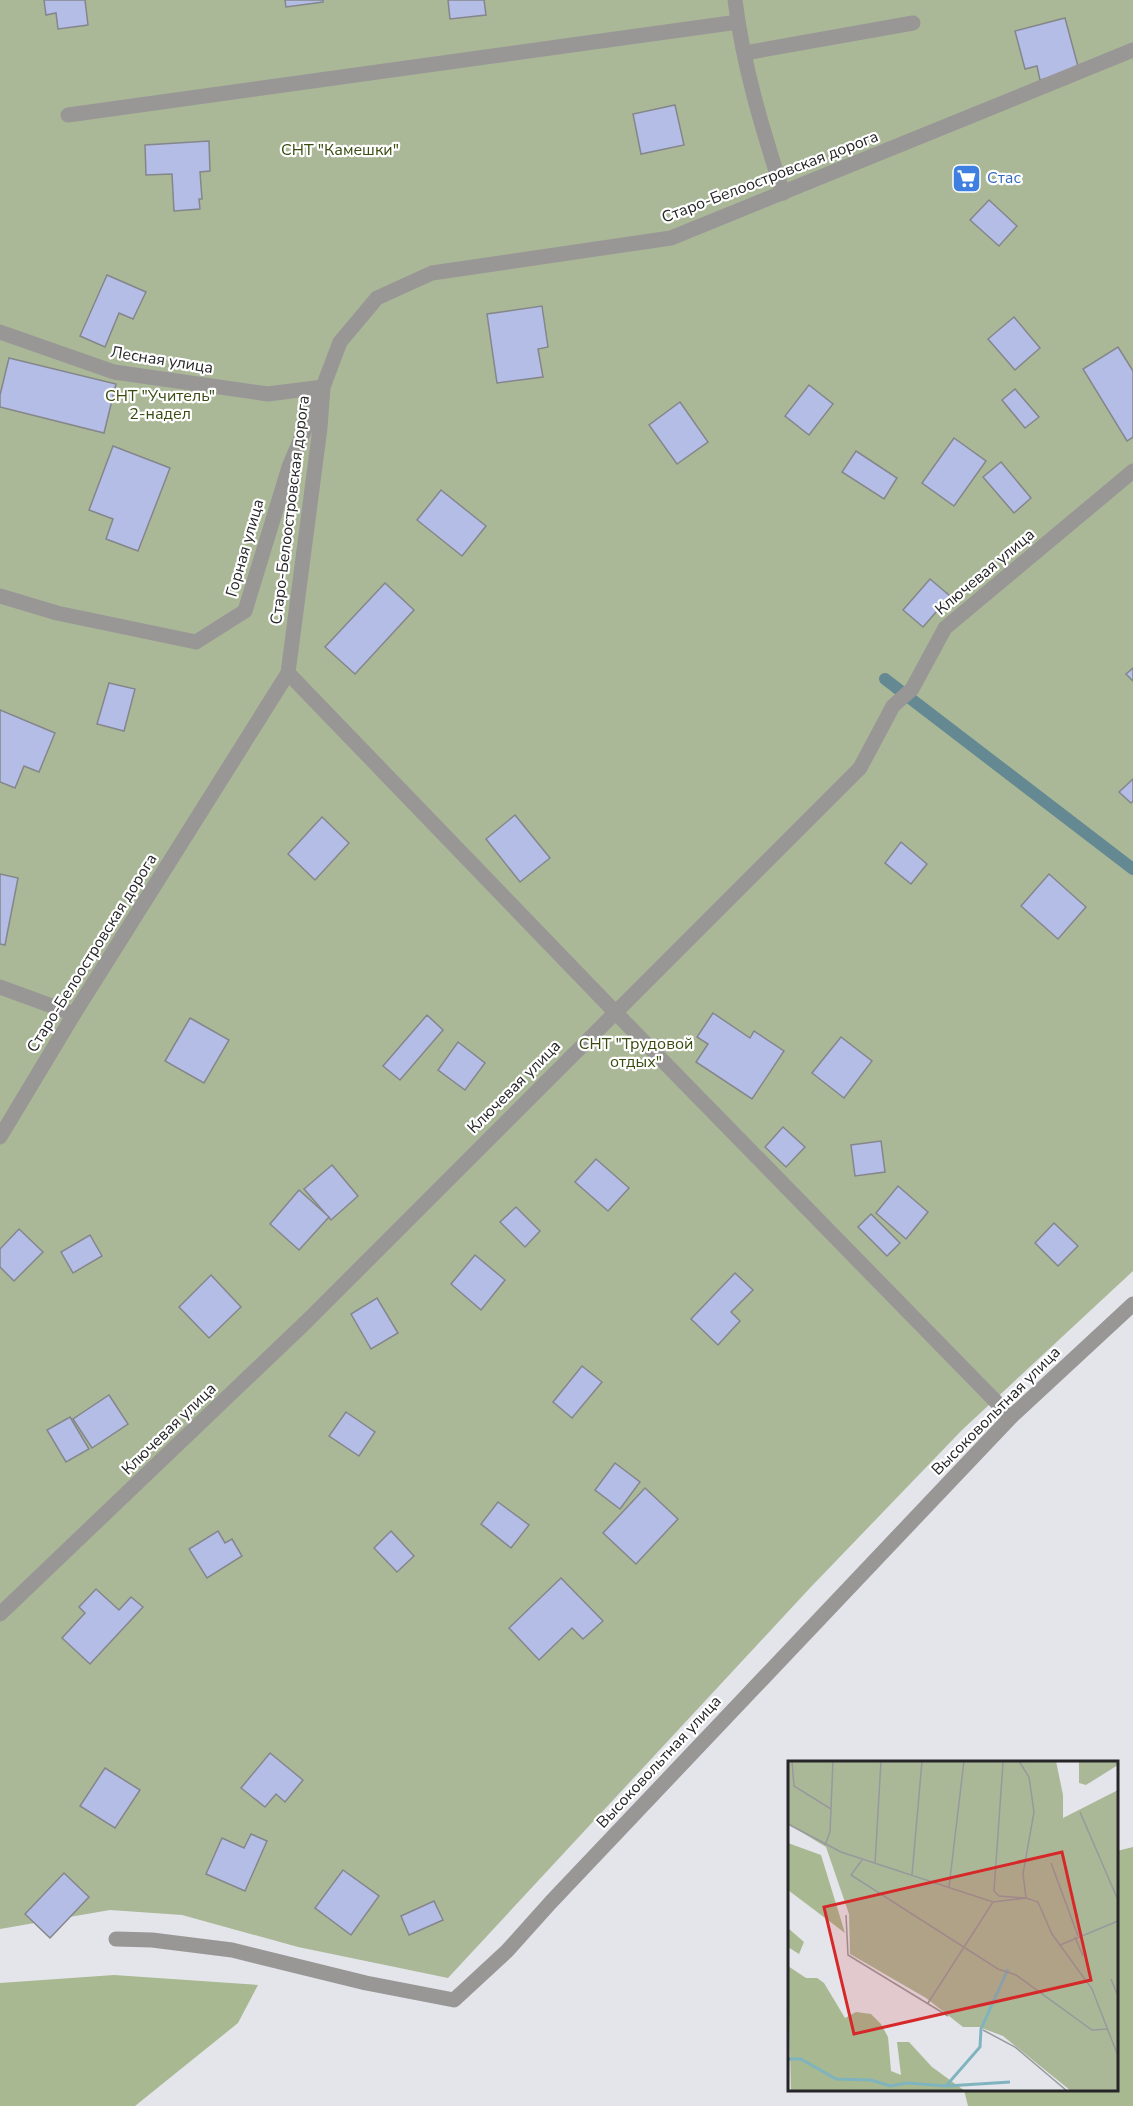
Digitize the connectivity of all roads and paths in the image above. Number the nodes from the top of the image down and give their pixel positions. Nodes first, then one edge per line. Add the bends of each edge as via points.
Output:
1 (735, 0) edge
2 (738, 22) junction
3 (913, 23) dead end
4 (1133, 50) edge
5 (745, 53) junction
6 (68, 115) dead end
7 (783, 194) junction
8 (0, 332) edge
9 (323, 387) junction
10 (1133, 471) edge
11 (0, 596) edge
12 (288, 673) junction
13 (0, 987) edge
14 (615, 1012) junction
15 (74, 1014) junction
16 (0, 1137) edge
17 (1133, 1304) edge
18 (1011, 1417) junction
19 (0, 1614) edge
20 (116, 1939) dead end

1 - 2 street
2 - 5 street
2 - 6 street
3 - 5 street
4 - 7 street, Старо-Белоостровская дорога
5 - 7 street via 762,128
7 - 9 street, Старо-Белоостровская дорога via 671,238 432,273 377,298 340,342
8 - 9 street, Лесная улица via 114,372 268,394
9 - 11 street, Горная улица via 289,467 246,611 196,642 57,613
9 - 12 street, Старо-Белоостровская дорога
10 - 14 street, Ключевая улица via 945,628 912,689 893,706 860,768
12 - 14 street
12 - 15 street, Старо-Белоостровская дорога
13 - 15 street
14 - 18 street
14 - 19 street, Ключевая улица via 307,1321
15 - 16 street, Старо-Белоостровская дорога
17 - 18 street, Высоковольтная улица
18 - 20 street, Высоковольтная улица via 507,1951 454,2000 232,1950

